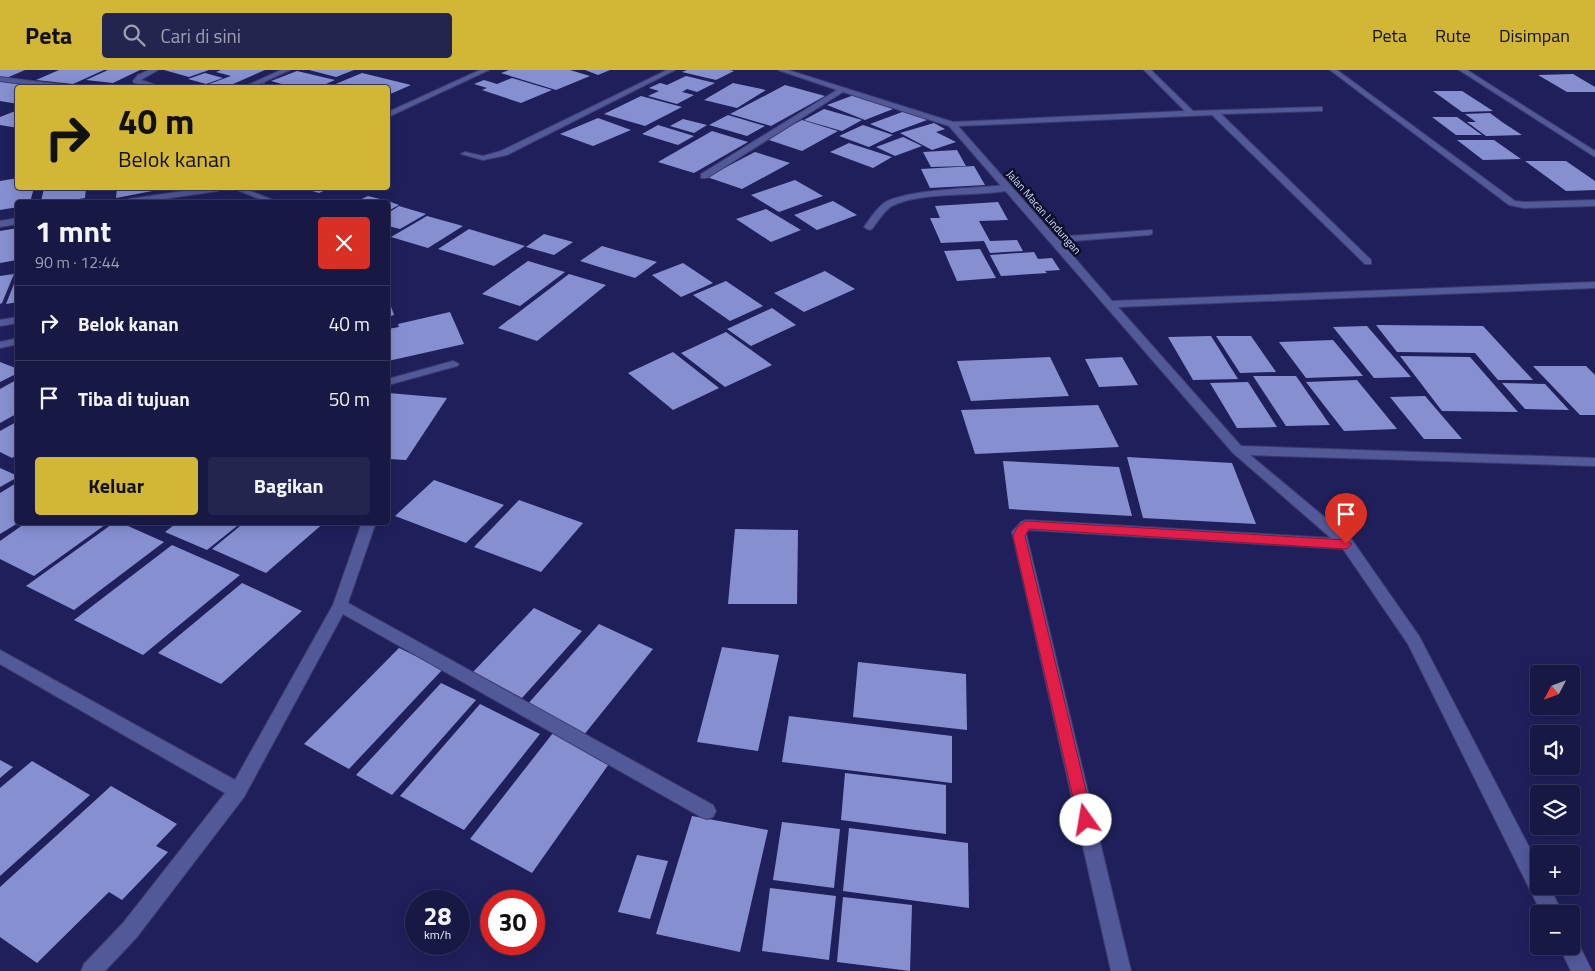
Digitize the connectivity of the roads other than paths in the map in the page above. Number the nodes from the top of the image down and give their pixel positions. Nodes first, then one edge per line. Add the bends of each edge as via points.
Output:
1 (155, 70) edge
2 (287, 70) edge
3 (486, 70) edge
4 (672, 70) edge
5 (781, 70) edge
6 (1147, 70) edge
7 (1333, 70) edge
8 (1462, 70) edge
9 (0, 79) edge
10 (49, 85) edge
11 (151, 85) edge
12 (251, 85) edge
13 (842, 90) junction
14 (1319, 109) dead end
15 (1191, 112) junction
16 (1214, 112) junction
17 (390, 113) edge
18 (952, 124) junction
19 (465, 154) dead end
20 (1595, 154) edge
21 (704, 176) dead end
22 (1008, 188) junction
23 (205, 190) edge
24 (241, 190) edge
25 (142, 200) edge
26 (269, 200) edge
27 (1595, 203) edge
28 (15, 222) edge
29 (0, 224) edge
30 (869, 227) dead end
31 (1149, 232) dead end
32 (1052, 240) junction
33 (1368, 262) dead end
34 (1595, 285) edge
35 (1110, 304) junction
36 (15, 320) edge
37 (0, 323) edge
38 (453, 364) dead end
39 (390, 381) edge
40 (1237, 450) junction
41 (1595, 462) edge
42 (367, 525) edge
43 (1346, 544) junction
44 (340, 605) junction
45 (0, 656) edge
46 (238, 791) junction
47 (707, 811) dead end
48 (1530, 868) edge
49 (1574, 955) edge
50 (91, 971) edge
51 (1121, 971) edge
52 (1582, 971) edge

1 - 11 street via 140,76 137,81
2 - 12 street
3 - 17 street
4 - 19 street via 504,153 483,158
5 - 13 street
6 - 15 street
7 - 27 street via 1512,202 1524,205
8 - 20 street
9 - 10 street
13 - 18 street
13 - 21 street
14 - 16 street
15 - 16 street
15 - 18 street
16 - 33 street
18 - 22 street, Jalan Macan Lindungan
22 - 30 street via 891,203
22 - 32 street, Jalan Macan Lindungan
23 - 25 street
24 - 26 street
28 - 29 street
31 - 32 street
32 - 35 street, Jalan Macan Lindungan
34 - 35 street
35 - 40 street, Jalan Macan Lindungan
36 - 37 street
38 - 39 street
40 - 41 street
40 - 43 street, Jalan Macan Lindungan
42 - 44 street
43 - 48 street, Jalan Macan Lindungan via 1414,640
43 - 51 street via 1026,525 1019,532
44 - 46 street
44 - 47 street
45 - 46 street
46 - 50 street via 130,930
49 - 52 street

